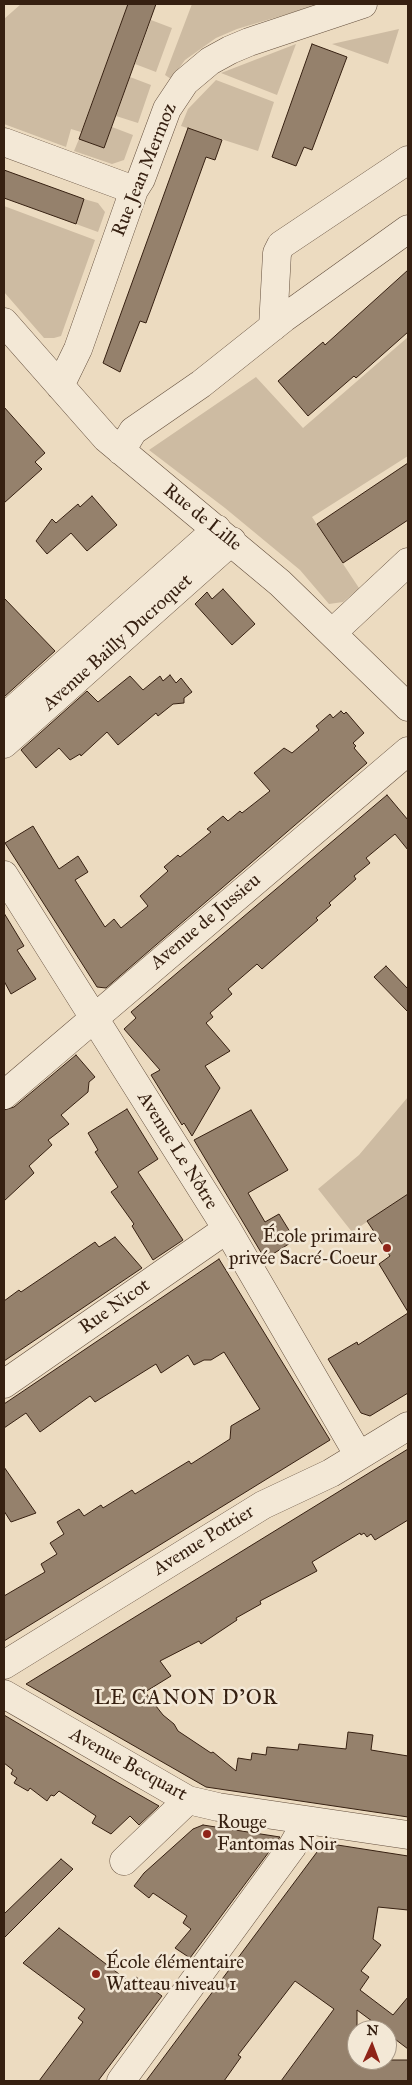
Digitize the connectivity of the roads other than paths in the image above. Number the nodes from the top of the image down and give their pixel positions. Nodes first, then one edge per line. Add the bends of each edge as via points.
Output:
1 (363, 4) edge
2 (4, 142) edge
3 (408, 160) edge
4 (134, 190) junction
5 (408, 229) edge
6 (4, 322) edge
7 (273, 327) junction
8 (60, 386) junction
9 (121, 451) junction
10 (224, 535) junction
11 (408, 562) edge
12 (332, 633) junction
13 (408, 707) edge
14 (4, 718) edge
15 (4, 744) edge
16 (408, 751) edge
17 (4, 875) edge
18 (93, 1018) junction
19 (4, 1095) edge
20 (227, 1229) junction
21 (4, 1384) edge
22 (408, 1426) edge
23 (359, 1456) junction
24 (4, 1665) edge
25 (4, 1694) edge
26 (188, 1800) junction
27 (303, 1820) junction
28 (408, 1835) edge
29 (124, 1861) dead end
30 (121, 2081) edge

1 - 4 street, Rue Jean Mermoz via 249,42 198,70 185,82 167,109
2 - 4 street
3 - 7 street via 281,245 277,253
4 - 8 street, Rue Jean Mermoz via 78,350
5 - 7 street
6 - 8 street, Rue de Lille
7 - 9 street via 201,384 133,431
8 - 9 street, Rue de Lille
9 - 10 street, Rue de Lille
10 - 12 street, Rue de Lille
10 - 14 street, Avenue Bailly Ducroquet
10 - 15 street, Avenue Bailly Ducroquet
11 - 12 street
12 - 13 street, Rue de Lille
16 - 18 street, Avenue de Jussieu
17 - 18 street, Avenue Le Nôtre
18 - 19 street, Avenue de Jussieu
18 - 20 street, Avenue Le Nôtre
20 - 21 street, Rue Nicot
20 - 23 street, Avenue Le Nôtre
22 - 23 street, Avenue Pottier
23 - 24 street, Avenue Pottier via 263,1505
25 - 26 street, Avenue Becquart
26 - 27 street, Avenue Becquart
26 - 29 street
27 - 28 street, Avenue Becquart
27 - 30 street via 292,1847

